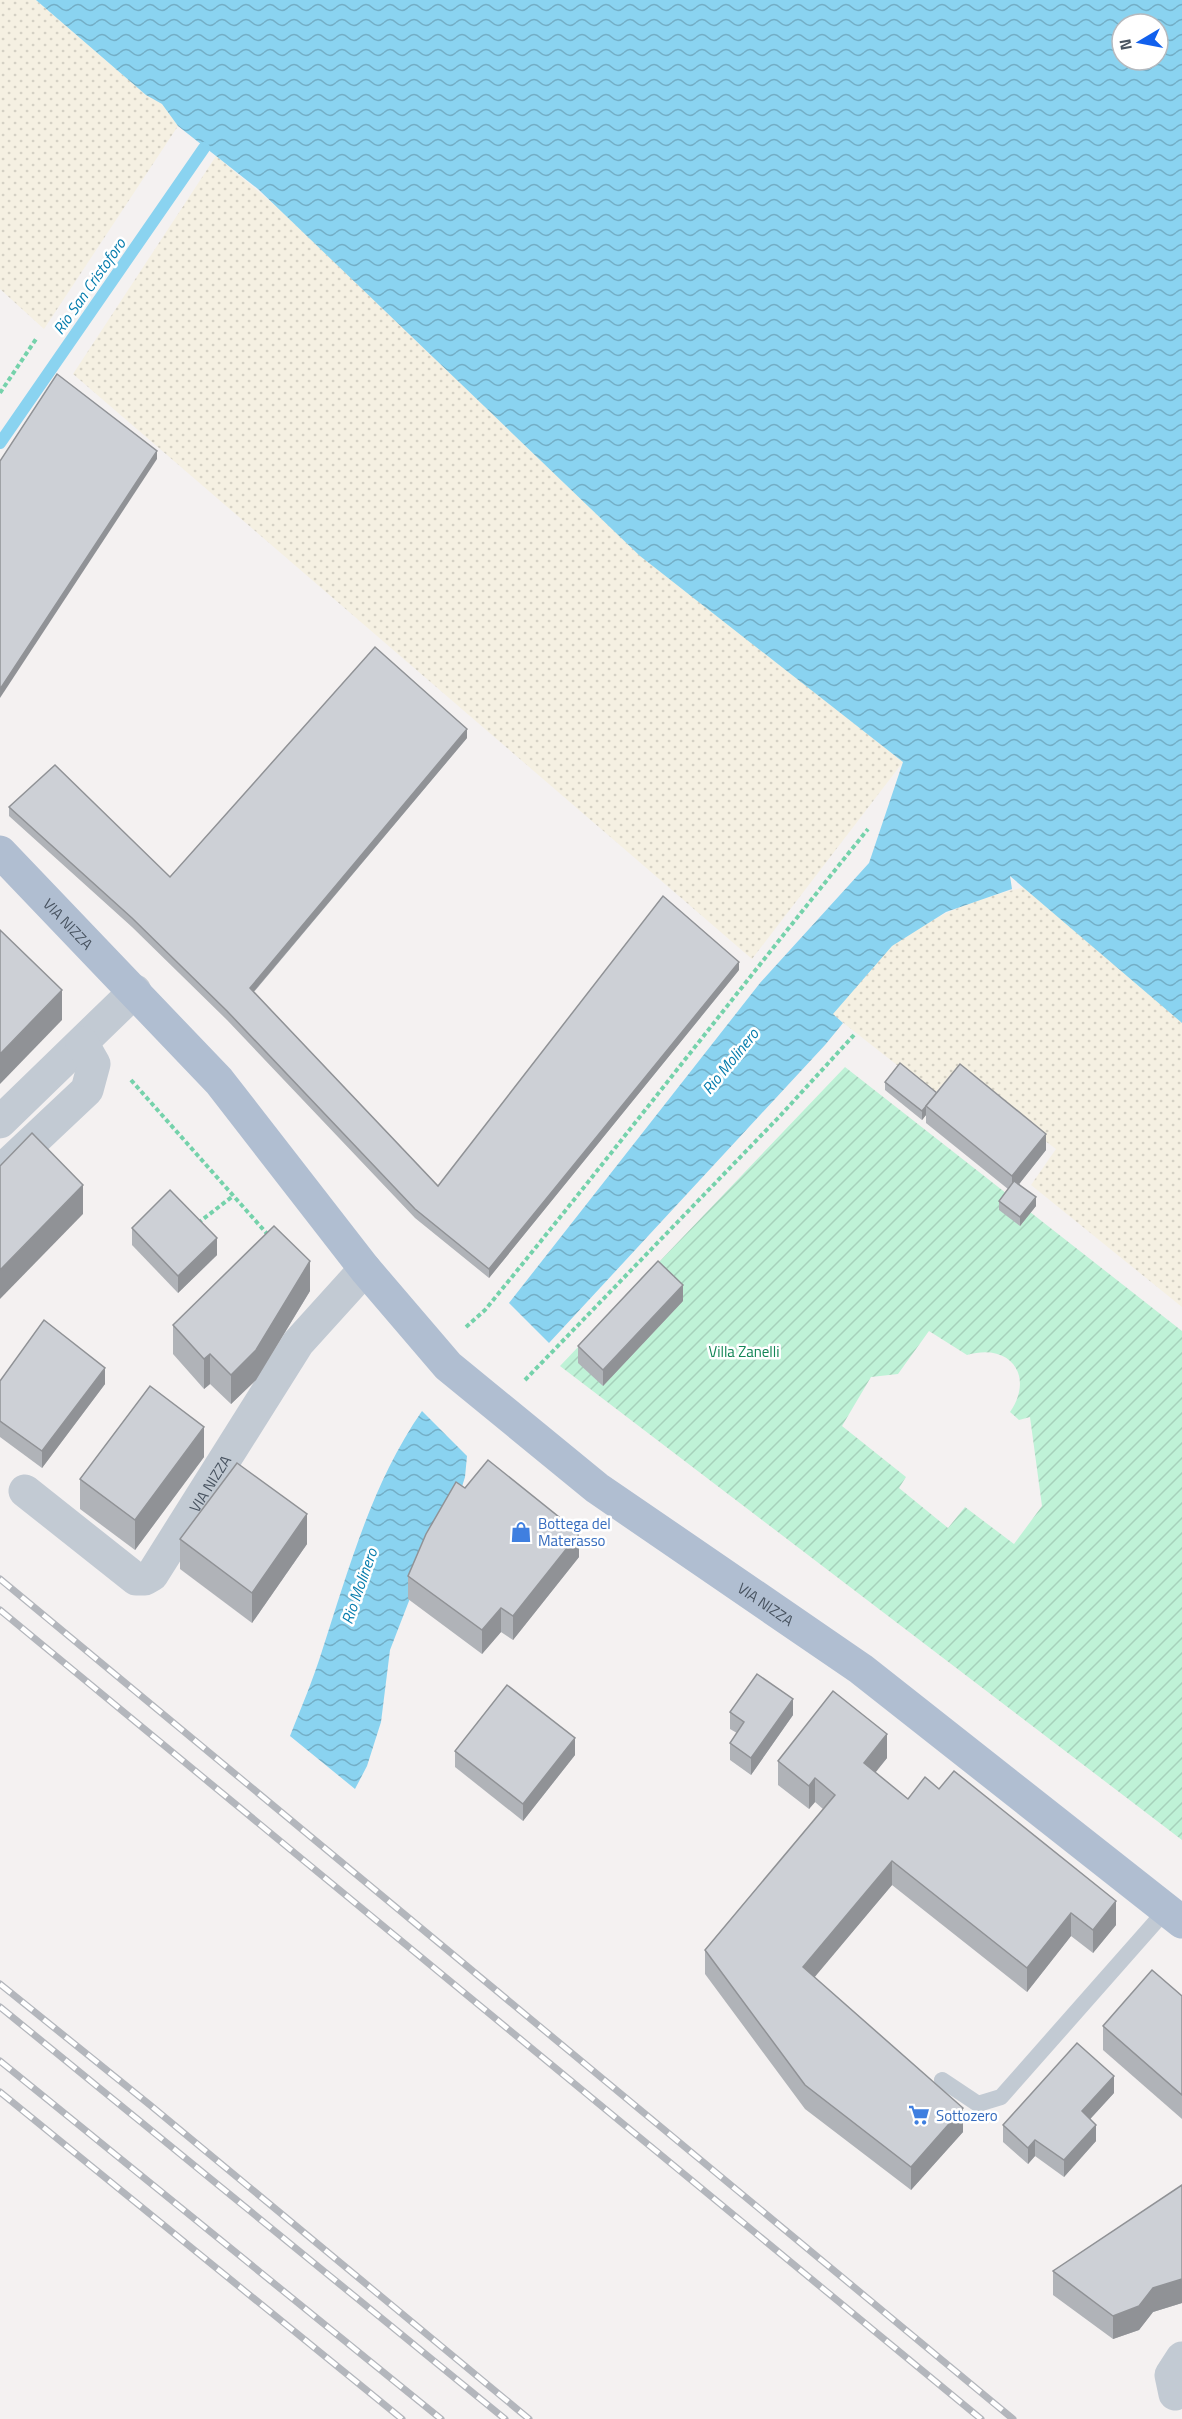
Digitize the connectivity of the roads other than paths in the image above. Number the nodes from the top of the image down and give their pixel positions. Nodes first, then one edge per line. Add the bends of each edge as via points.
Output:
1 (1, 856) edge
2 (135, 991) junction
3 (82, 1043) junction
4 (0, 1122) edge
5 (0, 1172) edge
6 (365, 1269) junction
7 (26, 1491) dead end
8 (1174, 1916) edge
9 (942, 2080) dead end
10 (1182, 2358) edge
11 (1175, 2394) dead end

1 - 2 main road, VIA NIZZA
2 - 3 street
2 - 6 main road, VIA NIZZA via 219,1082
3 - 4 street
3 - 5 street via 94,1064 87,1090
6 - 7 street, VIA NIZZA via 298,1344 152,1575 136,1579
6 - 8 main road, VIA NIZZA via 436,1353 497,1409 597,1488 861,1669
8 - 9 lane via 1001,2097 978,2104
10 - 11 street via 1171,2375

